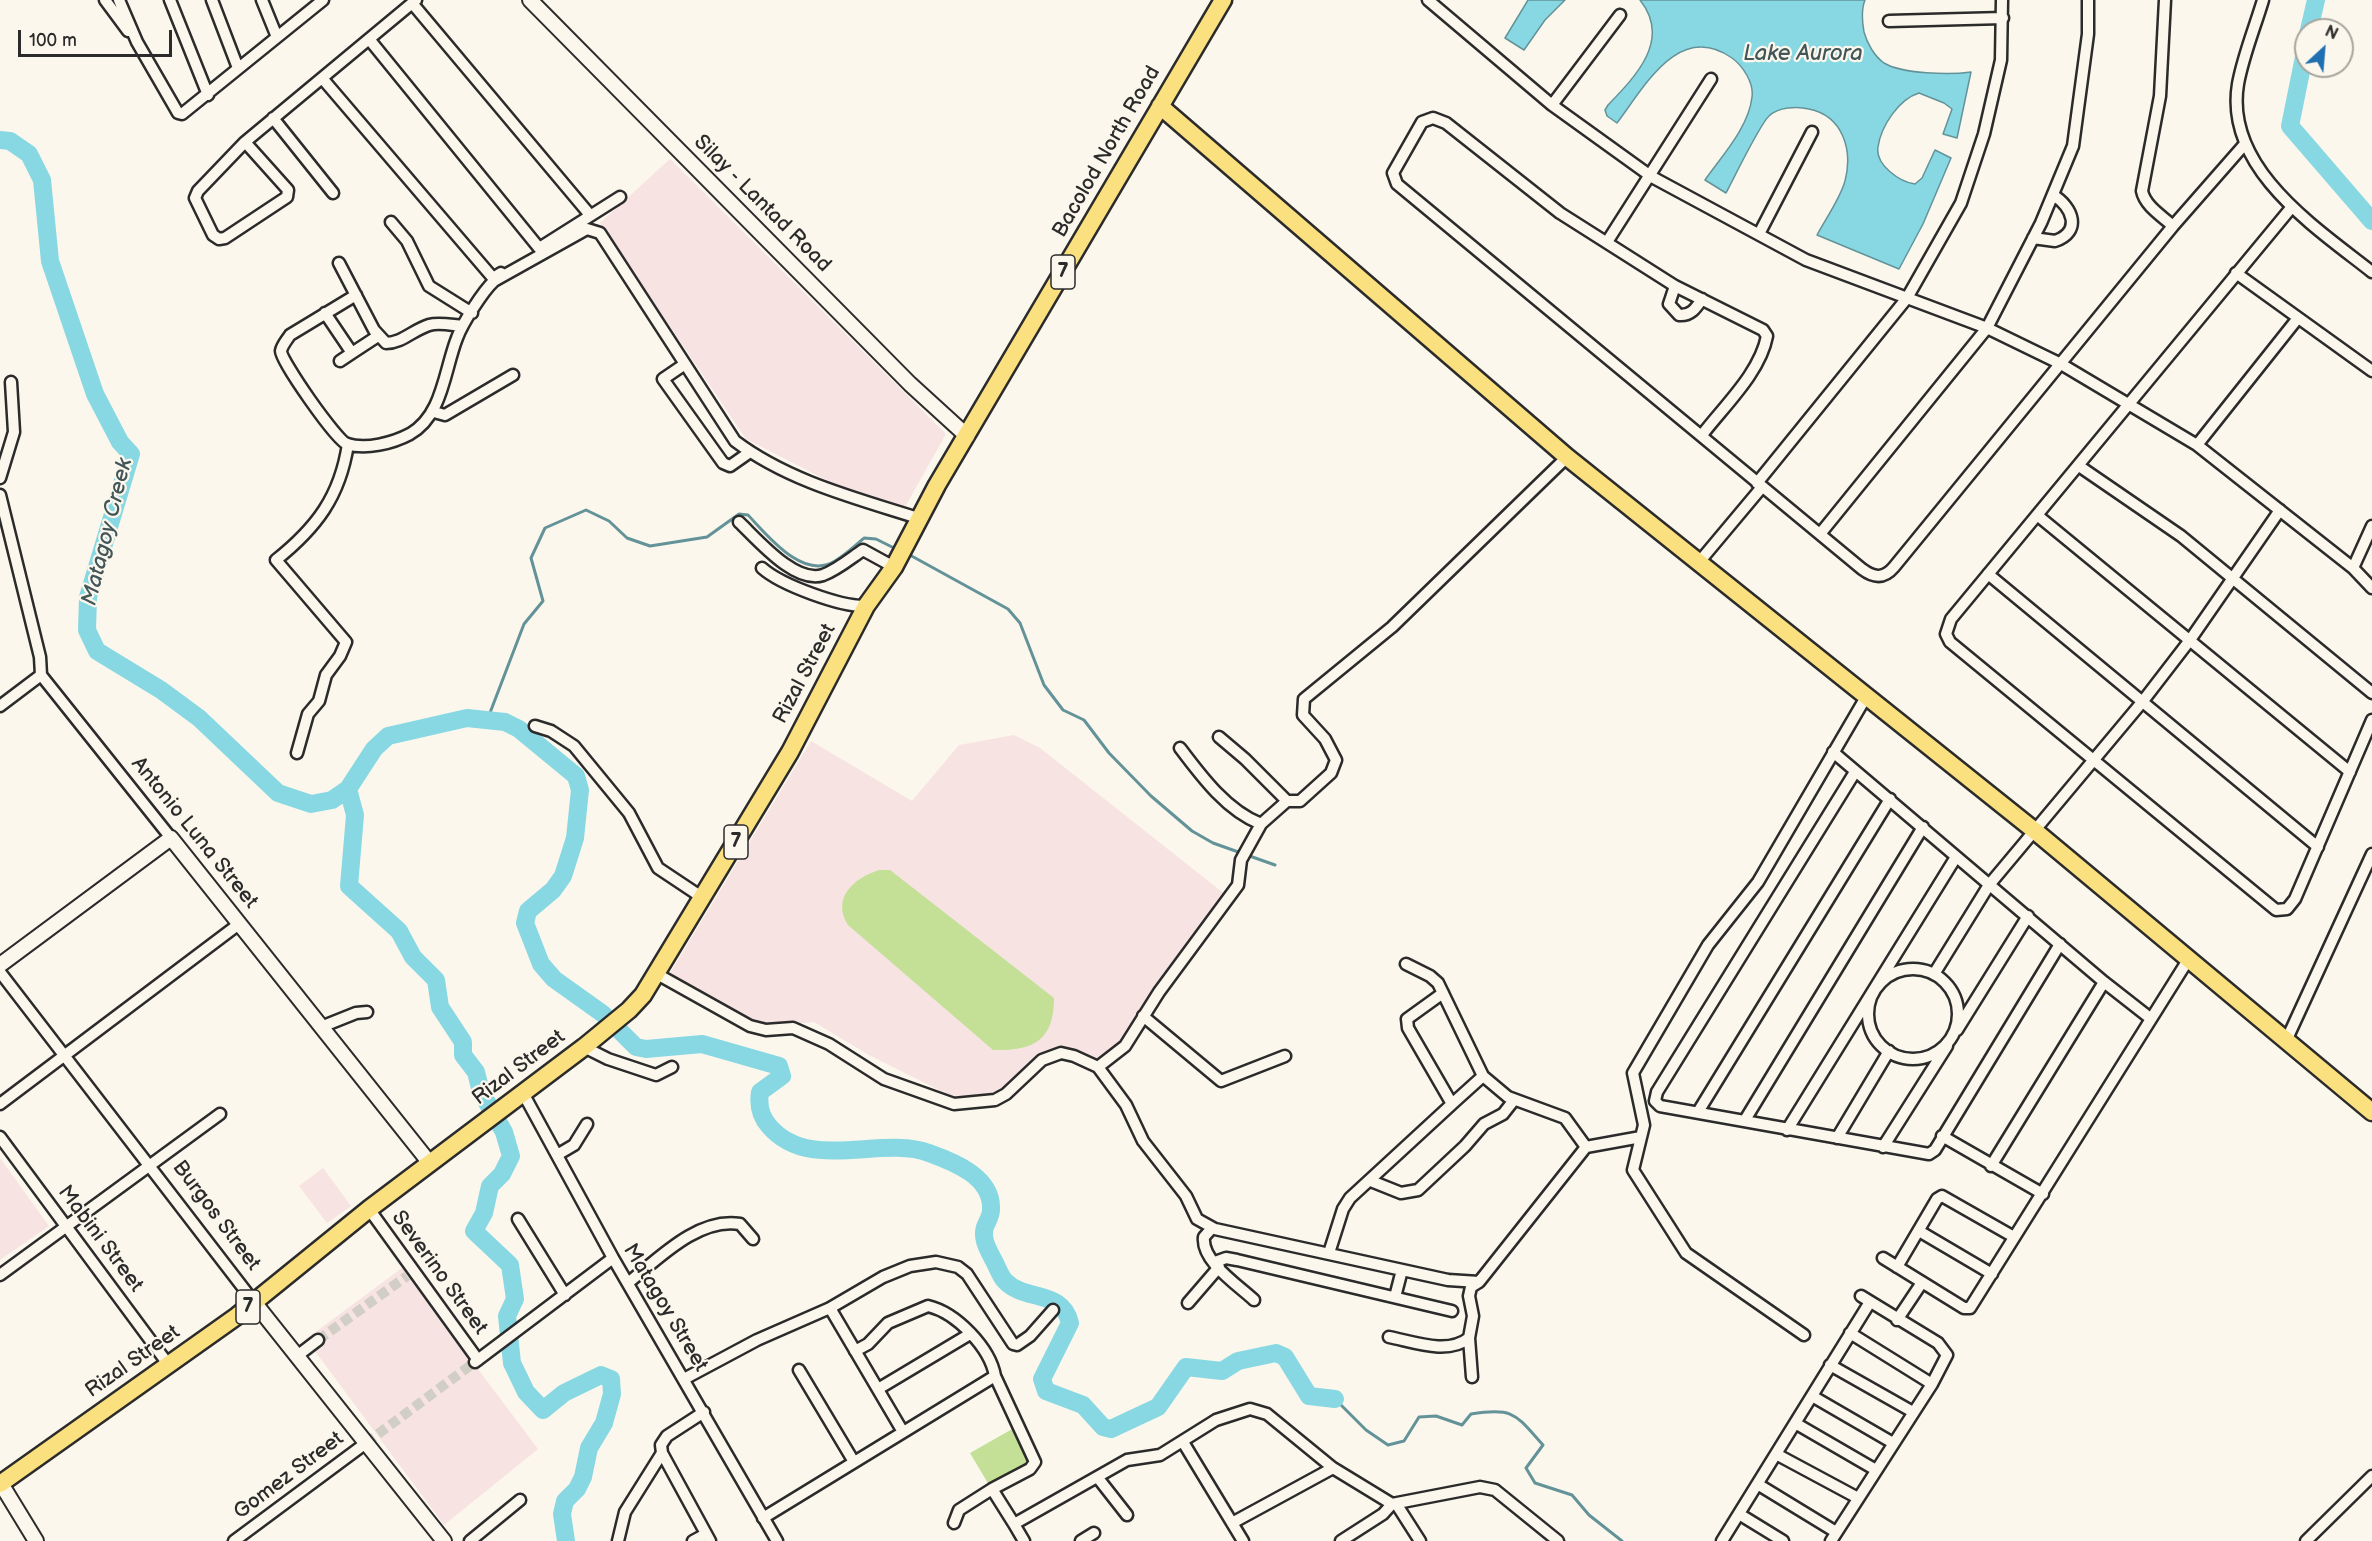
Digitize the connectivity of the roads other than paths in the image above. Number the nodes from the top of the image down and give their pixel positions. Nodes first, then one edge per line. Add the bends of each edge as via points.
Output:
1 (105, 0) edge
2 (119, 0) edge
3 (170, 0) edge
4 (212, 0) edge
5 (262, 0) edge
6 (530, 0) edge
7 (1223, 0) edge
8 (1428, 0) edge
9 (2002, 0) edge
10 (2088, 0) edge
11 (2165, 0) edge
12 (2263, 0) edge
13 (316, 2) edge
14 (414, 2) edge
15 (1620, 15) dead end
16 (2003, 18) junction
17 (1889, 21) dead end
18 (277, 37) junction
19 (369, 39) junction
20 (137, 42) junction
21 (238, 68) junction
22 (322, 78) junction
23 (1711, 79) dead end
24 (208, 95) junction
25 (1552, 105) junction
26 (1160, 106) junction
27 (273, 118) junction
28 (1812, 132) dead end
29 (245, 142) junction
30 (2244, 145) junction
31 (1652, 177) junction
32 (333, 193) dead end
33 (2053, 195) junction
34 (620, 197) dead end
35 (2291, 208) junction
36 (590, 215) junction
37 (391, 222) dead end
38 (2173, 226) junction
39 (1759, 234) junction
40 (2033, 238) junction
41 (1607, 242) junction
42 (539, 248) junction
43 (339, 263) dead end
44 (2372, 272) edge
45 (2236, 273) junction
46 (1675, 286) junction
47 (356, 295) junction
48 (1907, 298) junction
49 (1702, 299) junction
50 (325, 313) junction
51 (472, 314) junction
52 (2298, 318) junction
53 (462, 326) junction
54 (1987, 328) junction
55 (378, 336) junction
56 (352, 353) junction
57 (340, 362) dead end
58 (685, 364) junction
59 (2061, 364) junction
60 (2372, 371) edge
61 (513, 375) dead end
62 (11, 382) dead end
63 (2128, 403) junction
64 (434, 412) junction
65 (1702, 435) junction
66 (967, 436) junction
67 (348, 444) junction
68 (2197, 445) junction
69 (750, 452) junction
70 (1567, 457) junction
71 (2079, 466) junction
72 (0, 478) edge
73 (1760, 485) junction
74 (0, 495) edge
75 (2280, 510) junction
76 (2037, 515) junction
77 (918, 518) junction
78 (739, 522) dead end
79 (2372, 526) edge
80 (1820, 534) junction
81 (905, 545) joint
82 (1700, 561) junction
83 (895, 564) junction
84 (762, 568) dead end
85 (2353, 568) junction
86 (1988, 574) junction
87 (2233, 577) junction
88 (2372, 588) edge
89 (866, 606) junction
90 (2190, 640) junction
91 (41, 675) junction
92 (2372, 693) edge
93 (1866, 697) junction
94 (2143, 701) junction
95 (0, 706) edge
96 (2372, 720) edge
97 (535, 726) dead end
98 (1219, 737) dead end
99 (1180, 748) dead end
100 (1833, 752) junction
101 (297, 753) dead end
102 (2093, 762) junction
103 (1855, 772) junction
104 (2350, 772) junction
105 (1890, 799) junction
106 (1287, 801) junction
107 (1261, 824) junction
108 (1923, 827) junction
109 (2035, 831) junction
110 (171, 838) junction
111 (2318, 847) junction
112 (2372, 854) edge
113 (1956, 857) junction
114 (1989, 885) junction
115 (703, 898) junction
116 (2028, 916) junction
117 (239, 924) junction
118 (2060, 944) junction
119 (2188, 960) junction
120 (1406, 964) dead end
121 (0, 965) edge
122 (0, 972) edge
123 (657, 974) junction
124 (1934, 974) junction
125 (2104, 982) junction
126 (1872, 992) junction
127 (1443, 993) junction
128 (367, 1012) dead end
129 (1143, 1016) junction
130 (2150, 1018) junction
131 (321, 1027) junction
132 (1953, 1038) junction
133 (2286, 1041) junction
134 (584, 1047) junction
135 (1889, 1051) junction
136 (65, 1055) junction
137 (1285, 1056) dead end
138 (672, 1067) dead end
139 (1098, 1067) junction
140 (1483, 1076) junction
141 (523, 1093) junction
142 (1514, 1100) junction
143 (0, 1104) edge
144 (1452, 1104) junction
145 (1698, 1112) junction
146 (2372, 1112) edge
147 (220, 1114) dead end
148 (1745, 1120) junction
149 (587, 1124) dead end
150 (1787, 1130) junction
151 (1942, 1136) junction
152 (0, 1137) edge
153 (1641, 1137) junction
154 (1837, 1138) junction
155 (1586, 1147) junction
156 (1883, 1148) junction
157 (557, 1155) junction
158 (429, 1162) junction
159 (150, 1164) junction
160 (1991, 1166) junction
161 (1371, 1181) junction
162 (2042, 1197) junction
163 (369, 1209) junction
164 (518, 1219) dead end
165 (66, 1226) junction
166 (1212, 1228) junction
167 (1919, 1230) junction
168 (2014, 1237) junction
169 (753, 1239) dead end
170 (1329, 1253) junction
171 (613, 1258) junction
172 (1883, 1258) dead end
173 (1217, 1265) junction
174 (1897, 1268) junction
175 (1402, 1270) junction
176 (1992, 1274) junction
177 (0, 1275) edge
178 (1479, 1282) junction
179 (628, 1283) junction
180 (1921, 1284) junction
181 (565, 1295) junction
182 (1395, 1297) junction
183 (1254, 1300) dead end
184 (254, 1302) junction
185 (1188, 1303) dead end
186 (830, 1308) junction
187 (1053, 1310) dead end
188 (1452, 1311) dead end
189 (1897, 1320) junction
190 (1850, 1333) junction
191 (970, 1334) junction
192 (1804, 1335) dead end
193 (1389, 1337) dead end
194 (1469, 1338) junction
195 (318, 1341) tunnel mouth
196 (855, 1351) junction
197 (297, 1356) junction
198 (168, 1364) junction
199 (1830, 1365) junction
200 (799, 1370) dead end
201 (995, 1376) junction
202 (1472, 1377) dead end
203 (684, 1379) junction
204 (1932, 1384) junction
205 (878, 1389) junction
206 (1812, 1396) junction
207 (704, 1412) junction
208 (1913, 1412) junction
209 (1795, 1423) junction
210 (903, 1432) junction
211 (1183, 1442) junction
212 (366, 1443) junction
213 (1893, 1443) junction
214 (662, 1453) junction
215 (1776, 1454) junction
216 (854, 1462) junction
217 (1334, 1468) junction
218 (1876, 1470) junction
219 (2372, 1476) edge
220 (1098, 1478) junction
221 (0, 1483) edge
222 (1759, 1485) junction
223 (992, 1489) junction
224 (1858, 1498) junction
225 (520, 1500) dead end
226 (1395, 1504) junction
227 (1739, 1514) junction
228 (1127, 1515) dead end
229 (763, 1518) junction
230 (954, 1523) dead end
231 (1014, 1524) junction
232 (1232, 1524) junction
233 (1094, 1533) dead end
234 (708, 1537) edge
235 (1834, 1537) edge
236 (36, 1541) edge
237 (234, 1541) edge
238 (444, 1541) edge
239 (470, 1541) edge
240 (618, 1541) edge
241 (693, 1541) edge
242 (777, 1541) edge
243 (1024, 1541) edge
244 (1081, 1541) edge
245 (1243, 1541) edge
246 (1341, 1541) edge
247 (1420, 1541) edge
248 (1558, 1541) edge
249 (1722, 1541) edge
250 (1783, 1541) edge
251 (2306, 1541) edge

1 - 20 street
2 - 20 street
3 - 24 street
4 - 21 street
5 - 18 street
6 - 66 street, Silay - Lantad Road via 910,384
7 - 26 main road, Bacolod North Road / 7
8 - 25 street
9 - 16 street
10 - 33 street via 2088,34 2073,146
11 - 38 street via 2160,96 2142,191 2144,199
12 - 30 street via 2238,84
13 - 18 street
14 - 19 street
14 - 36 street
15 - 25 street
16 - 17 street
16 - 48 street via 2001,60 1977,157 1961,203
18 - 21 street
19 - 22 street
19 - 42 street
20 - 24 street via 178,113 185,114
21 - 24 street
22 - 27 street
22 - 42 street via 493,278
23 - 31 street
25 - 31 street
26 - 66 main road, Bacolod North Road / 7
26 - 70 main road
27 - 29 street
27 - 32 street
28 - 39 street
29 - 29 street via 196,194 213,235 219,239 287,197 288,190
30 - 35 street
30 - 38 street
31 - 39 street
31 - 41 street
33 - 40 street
33 - 40 street via 2070,212 2070,231 2055,241
34 - 36 street
35 - 44 street
35 - 45 street
36 - 42 street
37 - 51 street via 407,241 429,286
38 - 59 street
39 - 48 street via 1806,260
40 - 54 street
41 - 46 street
41 - 65 street via 1560,213 1440,120 1422,122 1393,173 1397,183
43 - 47 street
45 - 52 street
45 - 63 street
46 - 49 street
46 - 49 street via 1669,303 1678,315 1694,311
47 - 50 street
47 - 55 street
48 - 54 street
48 - 73 street
49 - 65 street via 1758,326 1767,336 1747,376
50 - 56 street
50 - 67 street via 290,335 281,351 282,358 325,422
51 - 53 street
51 - 58 street via 494,281 593,229 600,233
52 - 60 street
52 - 68 street
53 - 55 street via 428,325 397,343 386,343
53 - 64 street
54 - 59 street
54 - 80 street
55 - 56 street
56 - 57 street
58 - 69 street via 735,441
58 - 69 street via 663,379 723,463 730,466
59 - 63 street
59 - 80 street via 1886,576 1867,572
61 - 64 street via 445,415
62 - 72 street via 14,432
63 - 68 street
63 - 71 street
64 - 67 street via 422,426 398,440
65 - 73 street
66 - 77 main road, Bacolod North Road / 7
67 - 101 street via 339,483 316,524 276,560 346,642 326,675
68 - 75 street
69 - 77 street via 762,461 837,493
70 - 82 main road
70 - 106 street via 1392,627 1304,699 1303,715 1325,739 1336,760 1331,772 1300,801
71 - 76 street
71 - 87 street
73 - 80 street
73 - 82 street
74 - 91 street
75 - 85 street
75 - 87 street
76 - 86 street
76 - 90 street
77 - 81 main road, Bacolod North Road / 7
78 - 83 street via 783,564 807,575 823,575 864,550
79 - 85 street
81 - 83 main road, Rizal Street / 7
82 - 93 main road
83 - 89 main road, Rizal Street / 7
84 - 89 street via 798,588 853,607
85 - 88 street
86 - 94 street
86 - 102 street via 1951,618 1946,634 1950,642
87 - 90 street
87 - 92 street
89 - 115 main road, Rizal Street / 7 via 790,752
90 - 94 street
90 - 104 street
91 - 95 street
91 - 110 street, Antonio Luna Street
93 - 100 street
93 - 109 main road
94 - 102 street
94 - 111 street
96 - 104 street
97 - 115 street via 574,746 629,813 658,868
98 - 106 street
99 - 107 street via 1201,776 1235,808
100 - 103 street
100 - 153 street via 1758,882 1708,945 1633,1070 1644,1125
102 - 109 street
102 - 111 street via 2276,910 2292,904
103 - 105 street
103 - 145 street via 1657,1092 1655,1101 1660,1106
104 - 111 street
105 - 108 street
105 - 145 street
106 - 107 street
107 - 129 street via 1241,860 1238,885
108 - 113 street
108 - 148 street
109 - 114 street
109 - 119 main road
110 - 117 street, Antonio Luna Street
110 - 121 street
112 - 133 street
113 - 114 street
113 - 126 street
114 - 116 street
114 - 124 street
115 - 123 main road, Rizal Street / 7
116 - 118 street
116 - 132 street
117 - 131 street, Antonio Luna Street
117 - 136 street
118 - 125 street
118 - 151 street
119 - 130 street
119 - 133 main road
120 - 127 street via 1431,976
122 - 136 street, Burgos Street
123 - 134 main road, Rizal Street / 7 via 629,1010
123 - 139 street via 750,1026 766,1030 793,1028 829,1044 884,1079 954,1104 995,1100 1042,1060 1061,1053
124 - 126 street via 1906,969 1893,974
124 - 132 street via 1949,988 1958,1007
125 - 130 street
125 - 160 street
126 - 135 street via 1869,1023 1874,1037
126 - 150 street
127 - 140 street
127 - 144 street via 1407,1022
128 - 131 street
129 - 137 street via 1221,1081
129 - 139 street via 1125,1046
130 - 162 street
131 - 158 street, Antonio Luna Street
132 - 135 street via 1929,1056 1913,1059
132 - 156 street
133 - 146 main road
134 - 138 street via 656,1075
134 - 141 main road, Rizal Street / 7
135 - 154 street
136 - 143 street
136 - 159 street, Burgos Street
139 - 166 street via 1126,1105 1143,1141 1186,1196 1197,1219
140 - 142 street
140 - 144 street
141 - 157 street, Matagoy Street
141 - 158 main road, Rizal Street / 7
142 - 155 street via 1565,1118
142 - 161 street via 1503,1114 1484,1124 1418,1190 1401,1193
144 - 161 street
145 - 148 street
147 - 159 street
148 - 150 street
149 - 157 street via 574,1145
150 - 154 street
151 - 156 street via 1929,1155
151 - 160 street
152 - 165 street, Mabini Street
153 - 155 street
153 - 192 street via 1633,1173 1686,1253
154 - 156 street
155 - 178 street
157 - 171 street, Matagoy Street
158 - 163 main road, Rizal Street / 7
159 - 165 street
159 - 184 street, Burgos Street
160 - 162 street
161 - 170 street via 1343,1209
162 - 168 street
163 - 181 street, Severino Street via 410,1274 476,1361
163 - 184 main road, Rizal Street / 7
164 - 181 street
165 - 177 street
165 - 198 street, Mabini Street
166 - 170 street
166 - 173 street via 1203,1244
167 - 168 street via 1942,1196
167 - 174 street
167 - 176 street
168 - 176 street
169 - 179 street via 740,1224 705,1229 681,1242
170 - 175 street
171 - 179 street, Matagoy Street
171 - 181 street
172 - 174 street
173 - 182 street via 1226,1258
173 - 183 street
173 - 185 street
174 - 180 street
175 - 178 street
175 - 182 street
176 - 180 street via 1970,1308
178 - 194 street via 1471,1287 1469,1296 1473,1316
179 - 203 street, Matagoy Street
180 - 189 street
182 - 188 street
184 - 197 street, Burgos Street
184 - 198 main road, Rizal Street / 7
186 - 187 street via 883,1276 936,1262 958,1267 967,1274 1013,1344 1022,1343
186 - 196 street
186 - 203 street via 757,1340
189 - 190 street via 1865,1299
189 - 204 street via 1944,1348 1947,1354
190 - 199 street
190 - 204 street
191 - 196 street via 950,1317 928,1306 888,1323 868,1344
191 - 201 street via 986,1352
191 - 205 street
193 - 194 street via 1451,1348
194 - 202 street
195 - 197 street
196 - 205 street
197 - 212 street, Burgos Street
198 - 221 main road, Rizal Street / 7
199 - 206 street
199 - 208 street
200 - 216 street
201 - 210 street
201 - 223 street via 1035,1462 1030,1469
203 - 207 street, Matagoy Street
204 - 208 street
205 - 210 street
206 - 209 street
206 - 213 street
207 - 214 street via 668,1436 660,1445
207 - 229 street, Matagoy Street
208 - 213 street
209 - 215 street
209 - 218 street
210 - 216 street
211 - 217 street via 1216,1420 1250,1409 1267,1414
211 - 220 street via 1154,1457 1132,1458
211 - 232 street
212 - 237 street, Gomez Street
212 - 238 street, Burgos Street
213 - 218 street
214 - 234 street
214 - 240 street via 625,1512
215 - 222 street
215 - 224 street
216 - 229 street
217 - 226 street
217 - 232 street
218 - 224 street
219 - 251 street
220 - 228 street
220 - 231 street
221 - 236 street
222 - 227 street
222 - 235 street
223 - 230 street via 959,1510
223 - 231 street
224 - 235 street
225 - 239 street
226 - 246 street
226 - 247 street
226 - 248 street via 1480,1487 1495,1490
227 - 249 street
227 - 250 street
229 - 242 street, Matagoy Street
231 - 243 street
232 - 245 street
233 - 244 street
234 - 241 street

